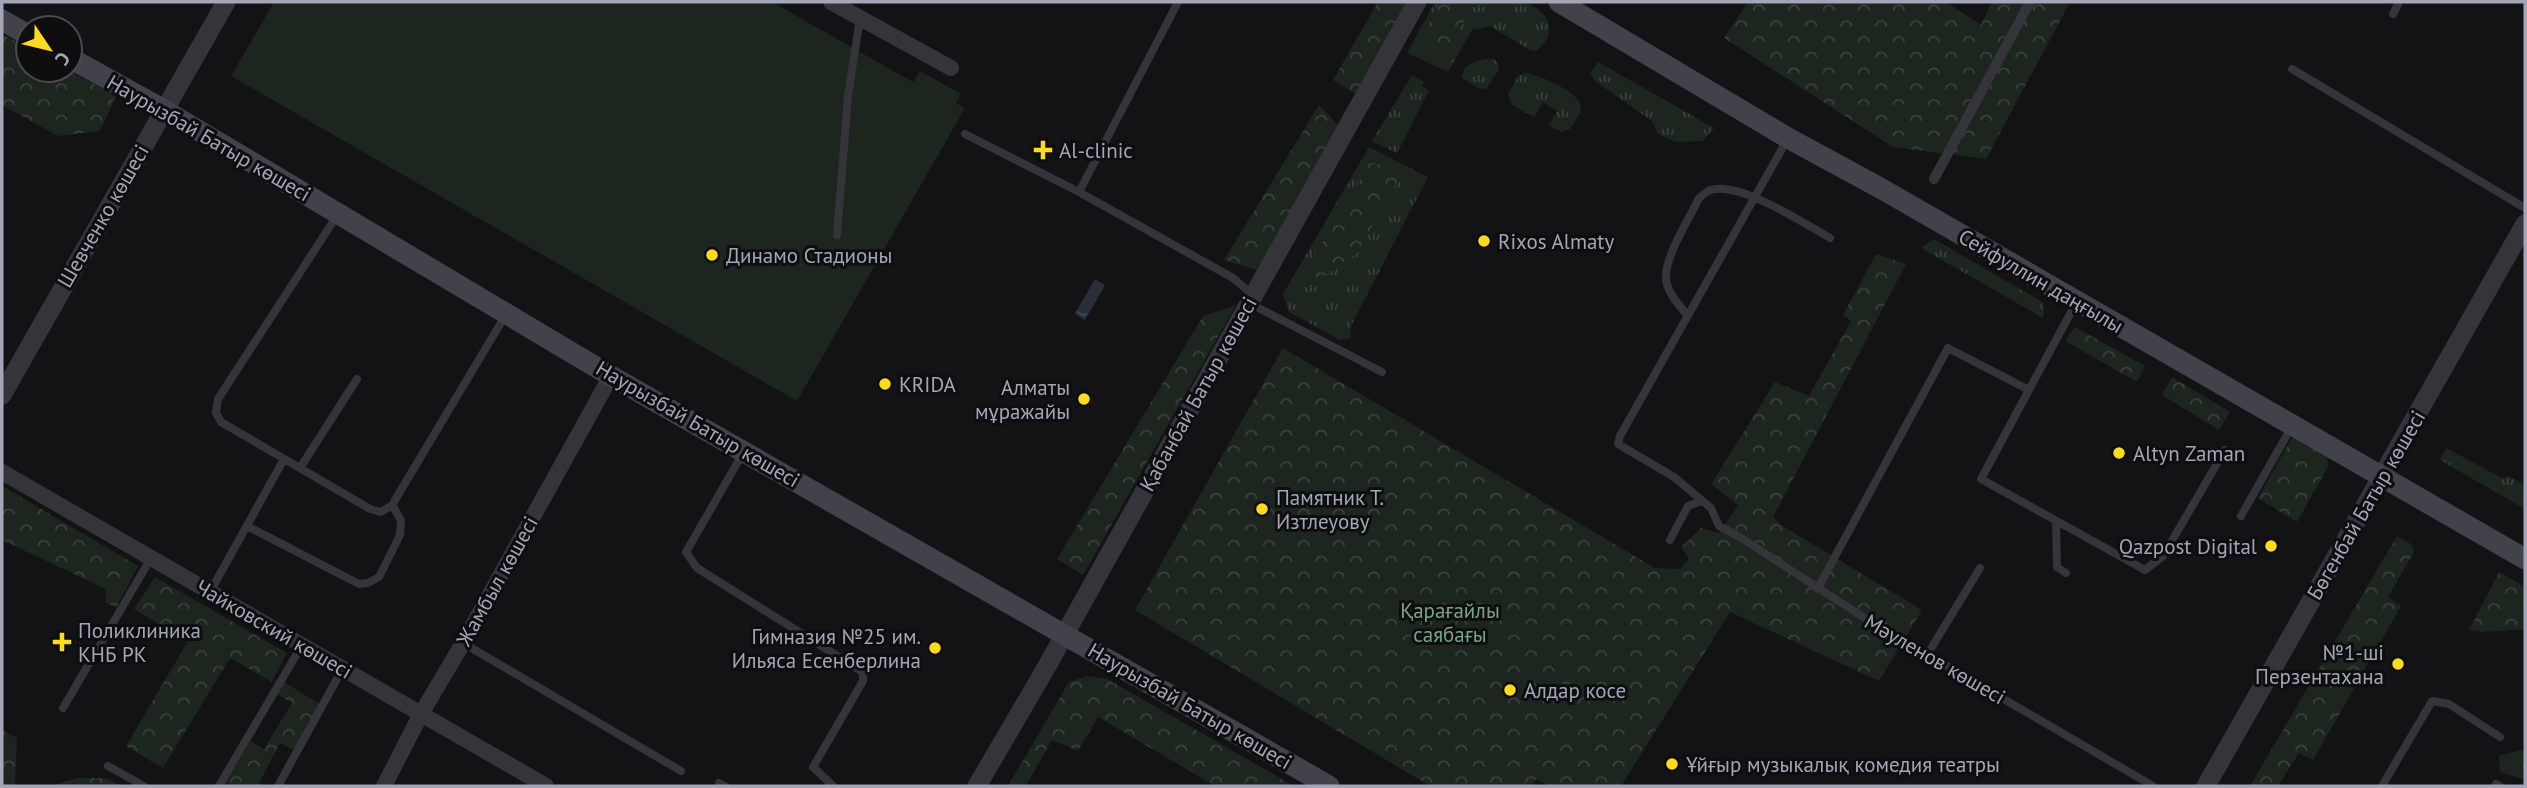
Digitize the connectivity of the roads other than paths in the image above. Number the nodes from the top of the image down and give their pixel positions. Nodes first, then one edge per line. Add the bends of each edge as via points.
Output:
1 (831, 2) edge
2 (1178, 2) edge
3 (1416, 2) edge
4 (1559, 2) edge
5 (2030, 2) edge
6 (2399, 2) edge
7 (221, 4) edge
8 (2393, 14) dead end
9 (860, 18) junction
10 (84, 66) edge
11 (951, 68) dead end
12 (2292, 69) dead end
13 (163, 110) junction
14 (965, 134) dead end
15 (1788, 138) junction
16 (1934, 179) dead end
17 (1079, 192) junction
18 (1755, 196) junction
19 (2525, 208) edge
20 (338, 213) junction
21 (2525, 224) edge
22 (837, 235) dead end
23 (1830, 239) dead end
24 (1251, 299) junction
25 (2077, 301) junction
26 (507, 313) junction
27 (1688, 316) junction
28 (1382, 372) dead end
29 (611, 376) junction
30 (357, 379) dead end
31 (2029, 390) junction
32 (2, 395) edge
33 (2292, 426) junction
34 (744, 450) junction
35 (2225, 450) dead end
36 (284, 459) junction
37 (300, 468) junction
38 (2, 472) edge
39 (2381, 478) junction
40 (1702, 501) junction
41 (392, 505) junction
42 (2241, 516) dead end
43 (2056, 521) junction
44 (247, 526) junction
45 (1670, 540) dead end
46 (151, 558) junction
47 (2525, 559) edge
48 (1980, 568) dead end
49 (2066, 573) dead end
50 (1818, 588) junction
51 (210, 592) junction
52 (1064, 634) junction
53 (463, 643) junction
54 (302, 645) junction
55 (1927, 655) junction
56 (343, 668) junction
57 (63, 708) dead end
58 (421, 715) junction
59 (2500, 737) dead end
60 (108, 766) dead end
61 (681, 771) dead end
62 (144, 786) edge
63 (219, 786) edge
64 (278, 786) edge
65 (384, 786) edge
66 (546, 786) edge
67 (833, 786) edge
68 (977, 786) edge
69 (1329, 786) edge
70 (2153, 786) edge
71 (2206, 786) edge
72 (2382, 786) edge

1 - 9 street
2 - 17 lane
3 - 24 street, Қабанбай Батыр көшесі
4 - 15 main road, Сейфуллин даңғылы
5 - 16 street
6 - 8 lane
7 - 13 street, Шевченко көшесі
9 - 11 street
9 - 22 lane via 848,96
10 - 13 main road, Наурызбай Батыр көшесі
12 - 19 lane
13 - 20 main road, Наурызбай Батыр көшесі
13 - 32 street, Шевченко көшесі
14 - 17 lane
15 - 18 lane
15 - 25 main road, Сейфуллин даңғылы
17 - 24 lane via 1233,278
18 - 23 lane
18 - 27 lane
18 - 27 lane via 1721,189 1699,198 1668,260 1665,276 1673,298
20 - 26 main road, Наурызбай Батыр көшесі
20 - 36 lane via 218,399 215,413 220,422
21 - 39 street, Бөгенбай Батыр көшесі
24 - 28 lane
24 - 52 street, Қабанбай Батыр көшесі
25 - 31 lane
25 - 33 main road, Сейфуллин даңғылы
26 - 29 main road, Наурызбай Батыр көшесі
26 - 41 lane
27 - 40 lane via 1618,440 1621,447 1674,477
29 - 34 main road, Наурызбай Батыр көшесі
29 - 53 street, Жамбыл көшесі
30 - 37 lane
31 - 43 lane via 1981,479
31 - 50 lane via 1948,348
33 - 39 main road, Сейфуллин даңғылы
33 - 42 lane
34 - 52 main road, Наурызбай Батыр көшесі
34 - 67 lane via 686,552 697,568 863,672 863,681 813,768
35 - 43 lane via 2163,556 2145,570
36 - 37 lane
36 - 44 lane
37 - 41 lane via 370,509 381,512
38 - 46 street, Чайковский көшесі
39 - 47 main road, Сейфуллин даңғылы
39 - 71 street, Бөгенбай Батыр көшесі
40 - 45 lane via 1688,506
40 - 50 lane, Мәуленов көшесі via 1711,508 1719,526
41 - 44 lane via 401,520 400,536 379,577 368,583 359,584
43 - 49 lane via 2057,567
44 - 51 lane
46 - 51 street, Чайковский көшесі
46 - 57 lane
48 - 55 lane
50 - 55 lane, Мәуленов көшесі
51 - 54 street, Чайковский көшесі
52 - 68 street, Қабанбай Батыр көшесі
52 - 69 main road, Наурызбай Батыр көшесі
53 - 58 street, Жамбыл көшесі
53 - 61 lane
54 - 56 street, Чайковский көшесі
54 - 63 lane
55 - 70 lane, Мәуленов көшесі
56 - 58 street, Чайковский көшесі
56 - 64 lane
58 - 65 street, Жамбыл көшесі
58 - 66 street, Чайковский көшесі
59 - 72 lane via 2449,704 2432,701
60 - 62 lane

